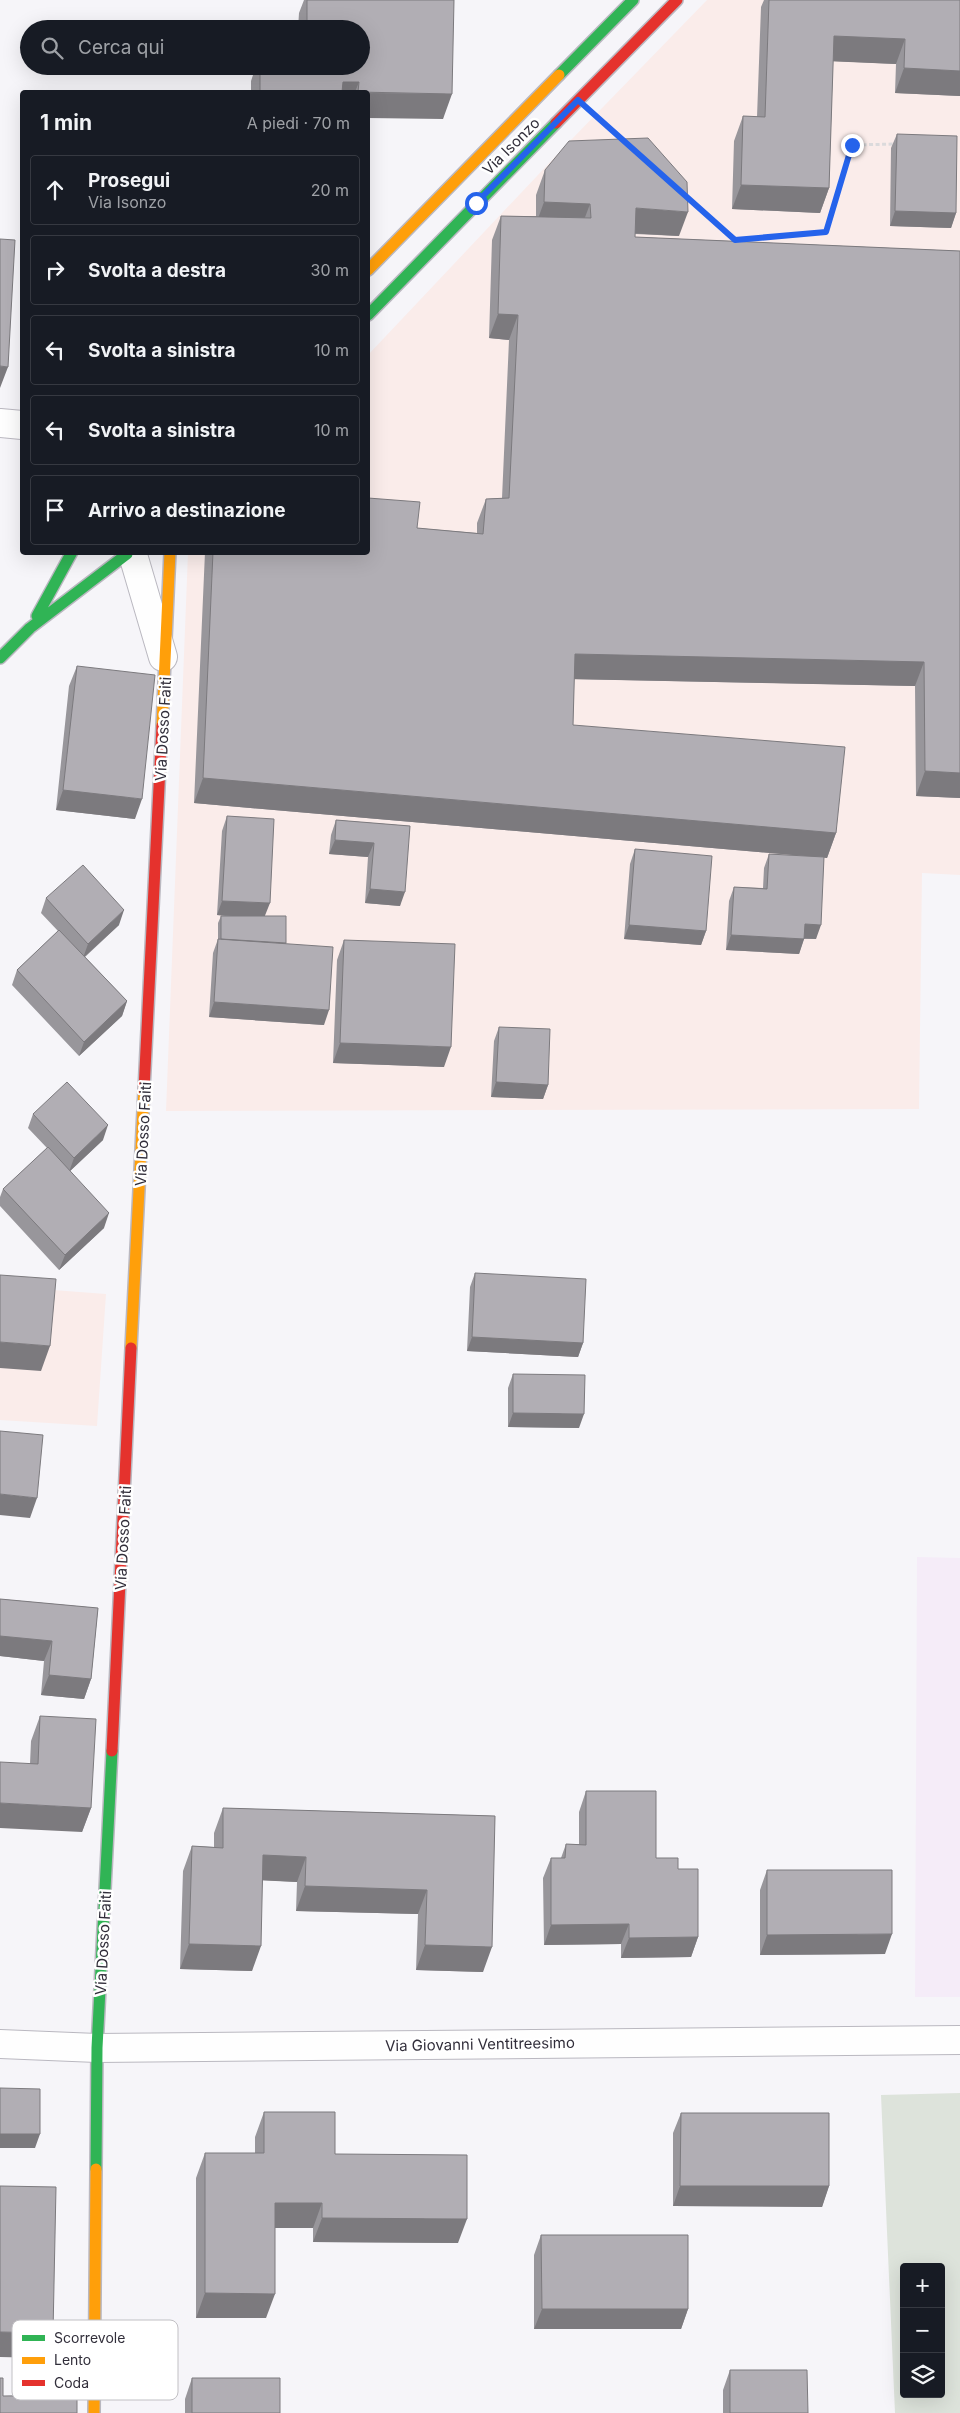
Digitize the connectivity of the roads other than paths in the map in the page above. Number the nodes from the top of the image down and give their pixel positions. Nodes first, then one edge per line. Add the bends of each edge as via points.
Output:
1 (633, 0) edge
2 (677, 0) edge
3 (370, 268) edge
4 (370, 313) edge
5 (0, 424) edge
6 (20, 425) edge
7 (70, 555) edge
8 (132, 555) edge
9 (133, 555) edge
10 (170, 555) edge
11 (30, 628) junction
12 (0, 658) edge
13 (166, 664) junction
14 (960, 2040) edge
15 (0, 2044) edge
16 (97, 2048) junction
17 (95, 2320) edge
18 (94, 2400) edge
19 (94, 2413) edge

1 - 3 street, Via Isonzo
2 - 4 street, Via Isonzo
5 - 6 street
7 - 11 street
8 - 11 street
9 - 13 street, Via Dosso Faiti
10 - 13 street, Via Dosso Faiti
11 - 12 street
13 - 16 street, Via Dosso Faiti
14 - 16 street, Via Giovanni Ventitreesimo
15 - 16 street, Via Giovanni Ventitreesimo
16 - 17 street, Via Dosso Faiti
18 - 19 street, Via Dosso Faiti

